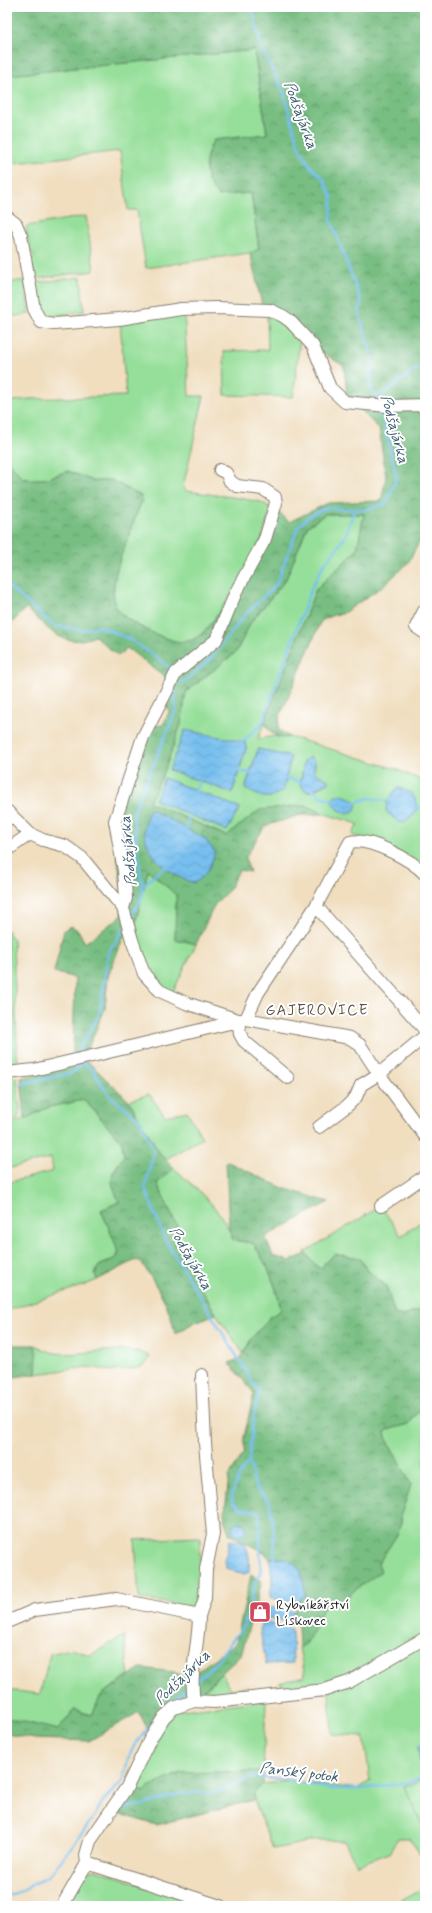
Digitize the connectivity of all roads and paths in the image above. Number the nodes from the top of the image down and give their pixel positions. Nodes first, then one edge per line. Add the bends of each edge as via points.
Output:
1 (7, 217) edge
2 (425, 405) edge
3 (220, 470) dead end
4 (424, 611) edge
5 (420, 630) edge
6 (7, 811) edge
7 (30, 834) junction
8 (7, 850) edge
9 (425, 874) edge
10 (316, 906) junction
11 (123, 908) junction
12 (242, 1020) junction
13 (425, 1030) edge
14 (425, 1036) edge
15 (7, 1072) edge
16 (379, 1074) junction
17 (288, 1078) dead end
18 (319, 1127) dead end
19 (425, 1136) edge
20 (425, 1176) edge
21 (381, 1206) dead end
22 (202, 1375) dead end
23 (199, 1616) junction
24 (7, 1622) edge
25 (425, 1638) edge
26 (194, 1701) junction
27 (88, 1863) junction
28 (62, 1906) edge
29 (220, 1906) edge

1 - 2 street via 16,224 21,236 34,309 40,322 54,324 119,319 181,309 270,310 290,321 313,346 330,388 345,402 387,406
3 - 11 street via 237,486 263,489 274,497 276,503 266,540 236,592 216,640 176,673 142,737 115,821 124,871 126,898
4 - 5 street
6 - 7 street
7 - 8 street
7 - 11 street via 65,846 82,858
9 - 10 street via 408,860 380,848 358,840 350,842
10 - 12 street
10 - 13 street
11 - 12 street via 144,974 160,991 186,1003
12 - 15 street via 34,1070
12 - 16 street via 350,1038 360,1045
12 - 17 street via 240,1034 244,1041
14 - 16 street
16 - 18 street via 361,1085 356,1097
16 - 19 street
20 - 21 street
22 - 23 street via 213,1534 206,1569 205,1598
23 - 24 street via 116,1600 35,1610
23 - 26 street via 192,1684
25 - 26 street via 349,1682 325,1690 214,1702
26 - 27 street via 174,1708 164,1717 127,1788 90,1841 86,1856
27 - 28 street
27 - 29 street

